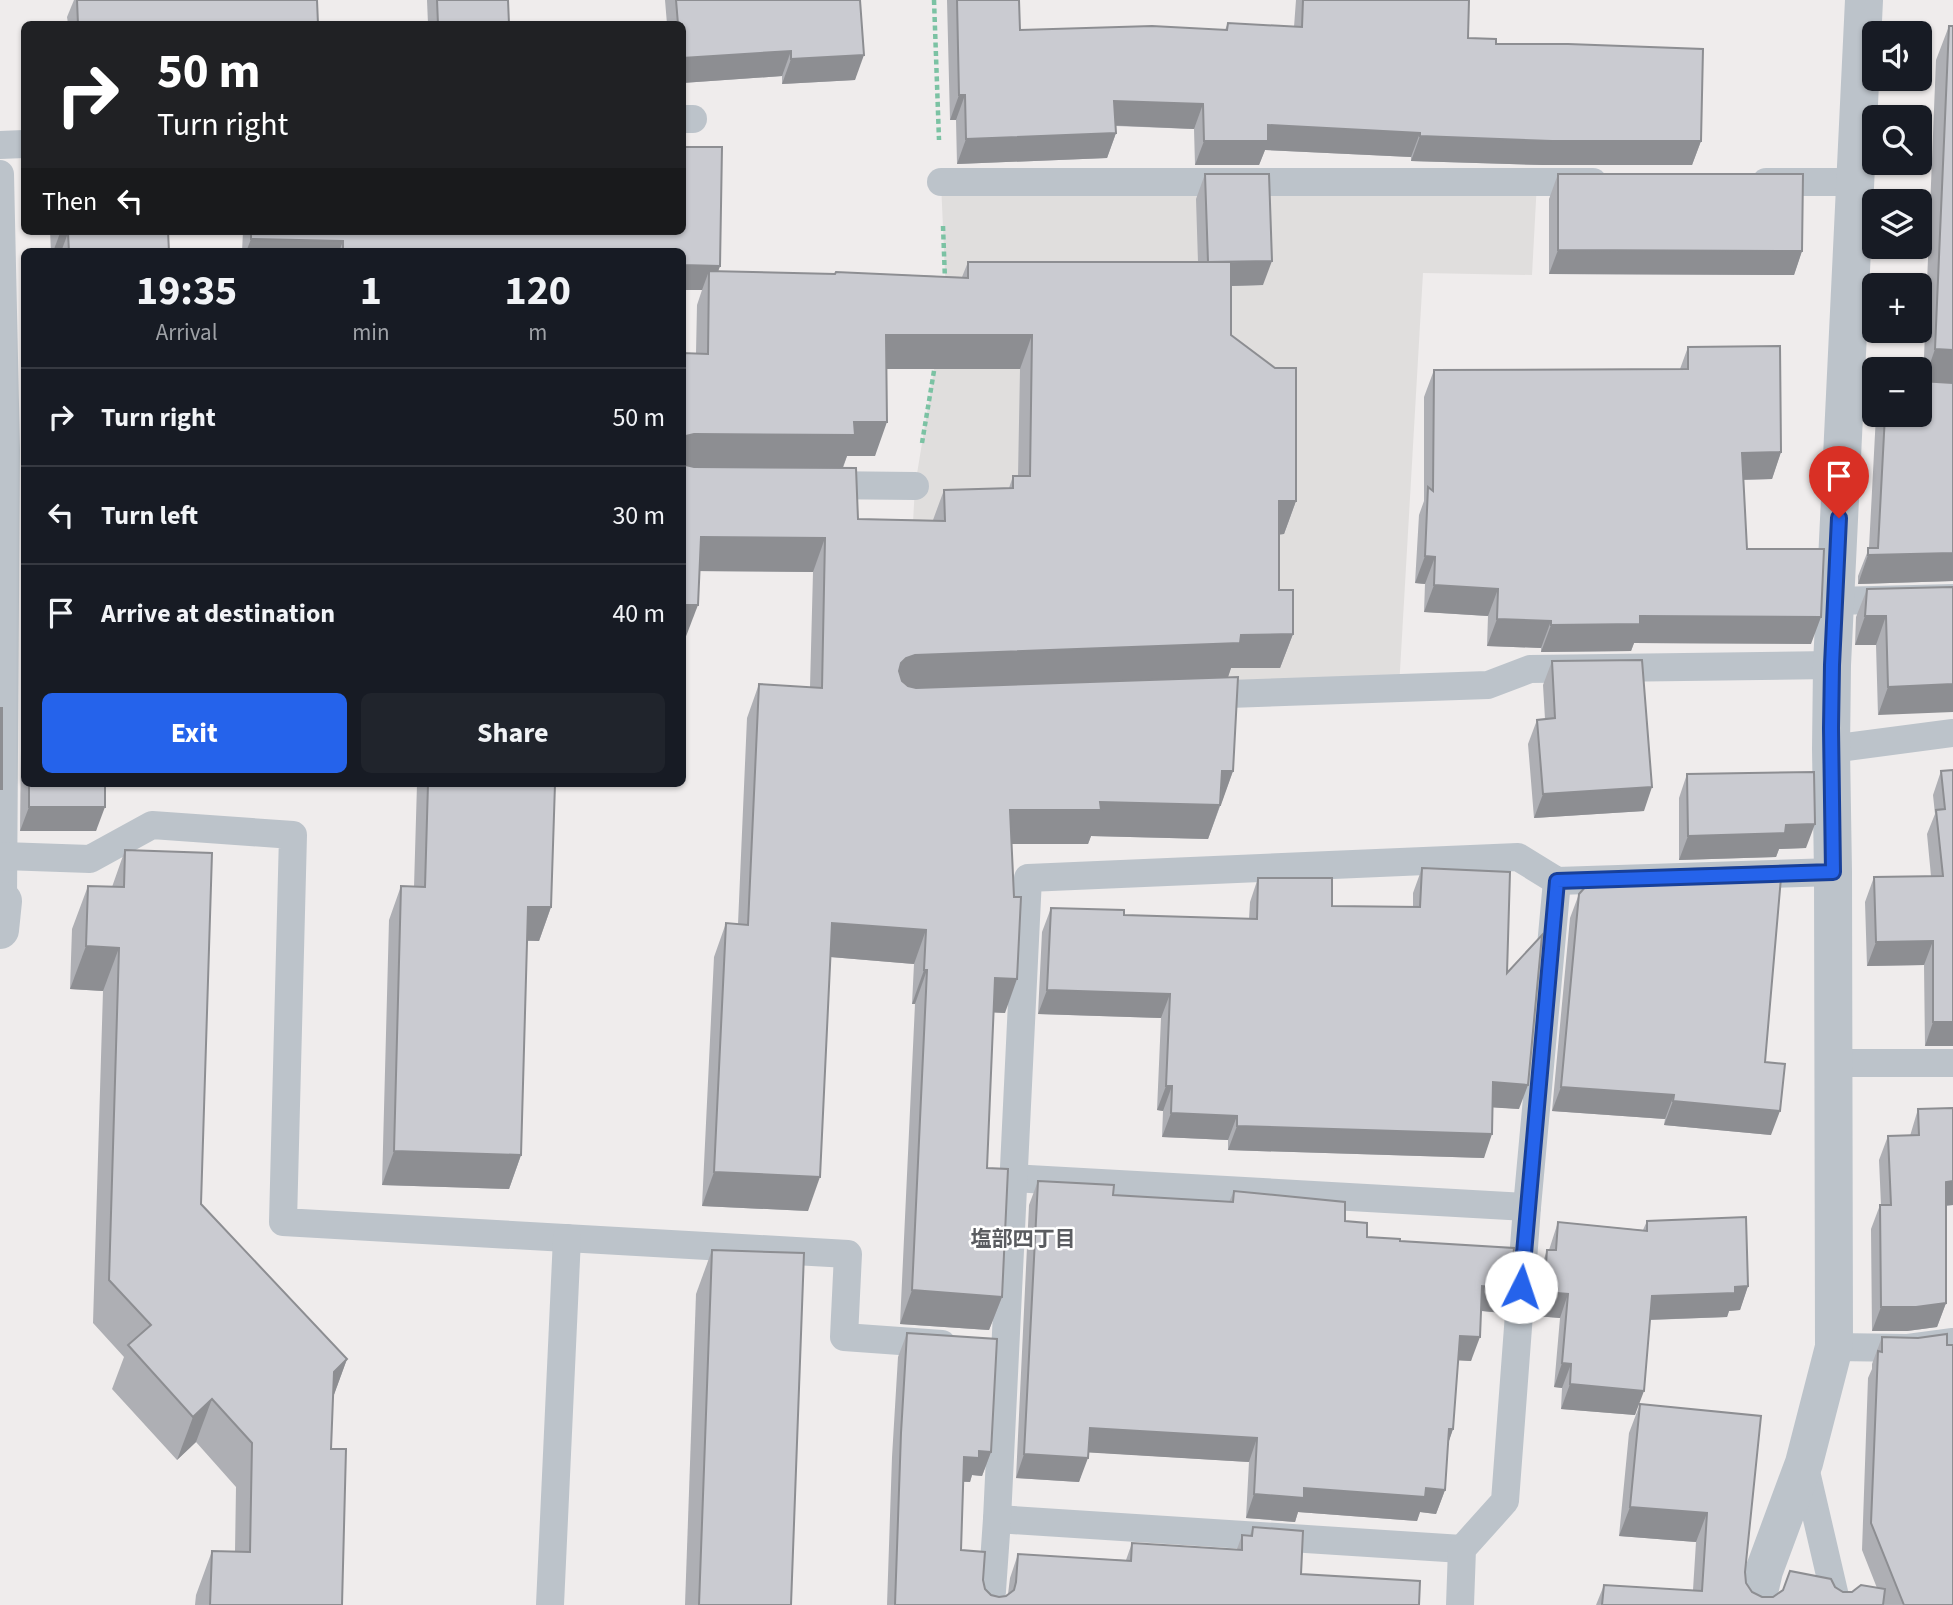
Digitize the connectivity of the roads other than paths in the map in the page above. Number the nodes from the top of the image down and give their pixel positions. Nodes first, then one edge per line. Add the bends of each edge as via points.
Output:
1 (1864, 0) edge
2 (21, 144) edge
3 (0, 145) edge
4 (0, 174) edge
5 (941, 182) road end
6 (1620, 182) edge
7 (1744, 182) edge
8 (1855, 182) junction
9 (1, 227) edge
10 (9, 463) edge
11 (792, 485) edge
12 (915, 486) road end
13 (1953, 598) edge
14 (1835, 601) junction
15 (1832, 665) junction
16 (1174, 696) edge
17 (1953, 733) edge
18 (2, 737) edge
19 (1831, 750) junction
20 (3, 856) junction
21 (1833, 872) junction
22 (1557, 881) junction
23 (1, 916) edge
24 (1834, 1063) junction
25 (1953, 1063) edge
26 (1012, 1178) junction
27 (1527, 1207) junction
28 (567, 1238) junction
29 (1953, 1342) edge
30 (982, 1346) junction
31 (1834, 1347) junction
32 (1804, 1463) junction
33 (997, 1519) junction
34 (1462, 1549) junction
35 (550, 1605) edge
36 (991, 1605) edge
37 (1460, 1605) edge
38 (1756, 1605) edge
39 (1837, 1605) edge

1 - 8 street
2 - 3 lane
4 - 9 lane
5 - 6 lane
7 - 8 lane
8 - 14 street
9 - 10 lane
10 - 18 lane
11 - 12 lane
13 - 14 lane
14 - 15 street
15 - 16 lane via 1530,669 1488,685
15 - 19 street
17 - 19 lane
18 - 20 lane
19 - 21 street
20 - 23 lane
20 - 28 lane via 90,859 152,825 293,835 283,1222
21 - 22 lane
21 - 24 street
22 - 26 lane via 1518,857 1028,878
22 - 27 lane
24 - 25 lane
24 - 31 street
26 - 27 lane
26 - 30 lane
27 - 34 lane via 1505,1501
28 - 30 lane via 848,1254 844,1337
28 - 35 lane
29 - 31 lane via 1908,1348
30 - 33 lane
31 - 32 street
32 - 38 street via 1763,1571
32 - 39 lane
33 - 34 lane
33 - 36 lane
34 - 37 lane

